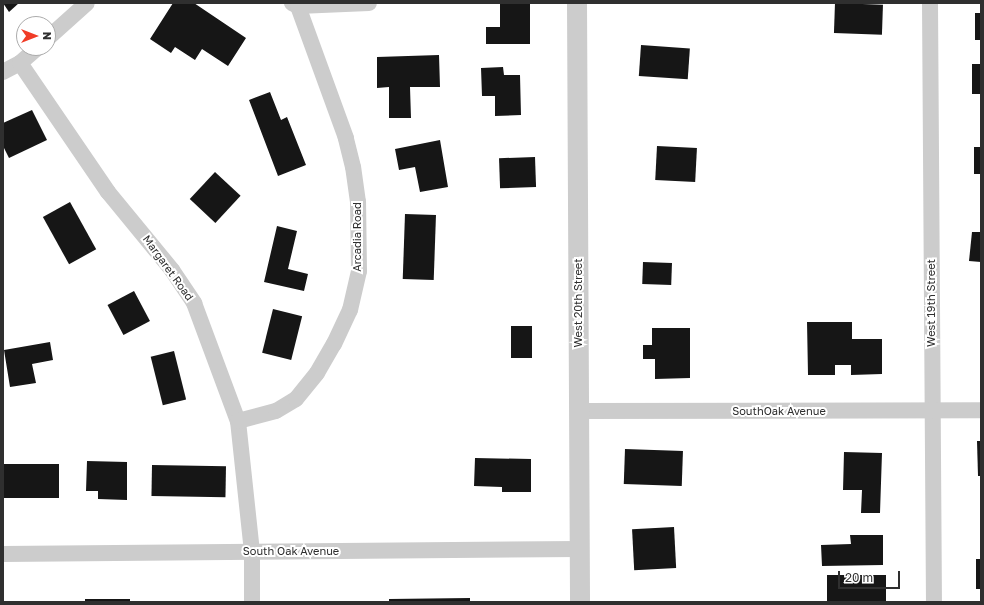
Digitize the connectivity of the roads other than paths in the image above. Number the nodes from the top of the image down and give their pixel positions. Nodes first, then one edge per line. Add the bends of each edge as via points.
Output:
1 (87, 3) edge
2 (369, 3) edge
3 (577, 3) edge
4 (930, 3) edge
5 (295, 4) edge
6 (56, 31) edge
7 (28, 56) edge
8 (20, 63) junction
9 (3, 72) edge
10 (932, 410) junction
11 (981, 410) edge
12 (578, 411) junction
13 (238, 421) junction
14 (579, 549) junction
15 (252, 551) junction
16 (3, 554) edge
17 (252, 602) edge
18 (580, 602) edge
19 (934, 602) edge

1 - 6 street
2 - 5 street
3 - 12 street, West 20th Street
4 - 10 street, West 19th Street
5 - 13 street, Arcadia Road via 346,138 353,167 358,202 359,271 350,310 317,373 296,399 276,411
7 - 8 street
8 - 9 street
8 - 13 street, Margaret Road via 108,192 172,270 194,303
10 - 11 street, SouthOak Avenue
10 - 12 street, SouthOak Avenue
10 - 19 street, West 19th Street
12 - 14 street, West 20th Street
13 - 15 street, Margaret Road
14 - 15 street, South Oak Avenue
14 - 18 street, West 20th Street
15 - 16 street, South Oak Avenue
15 - 17 street, Margaret Road

